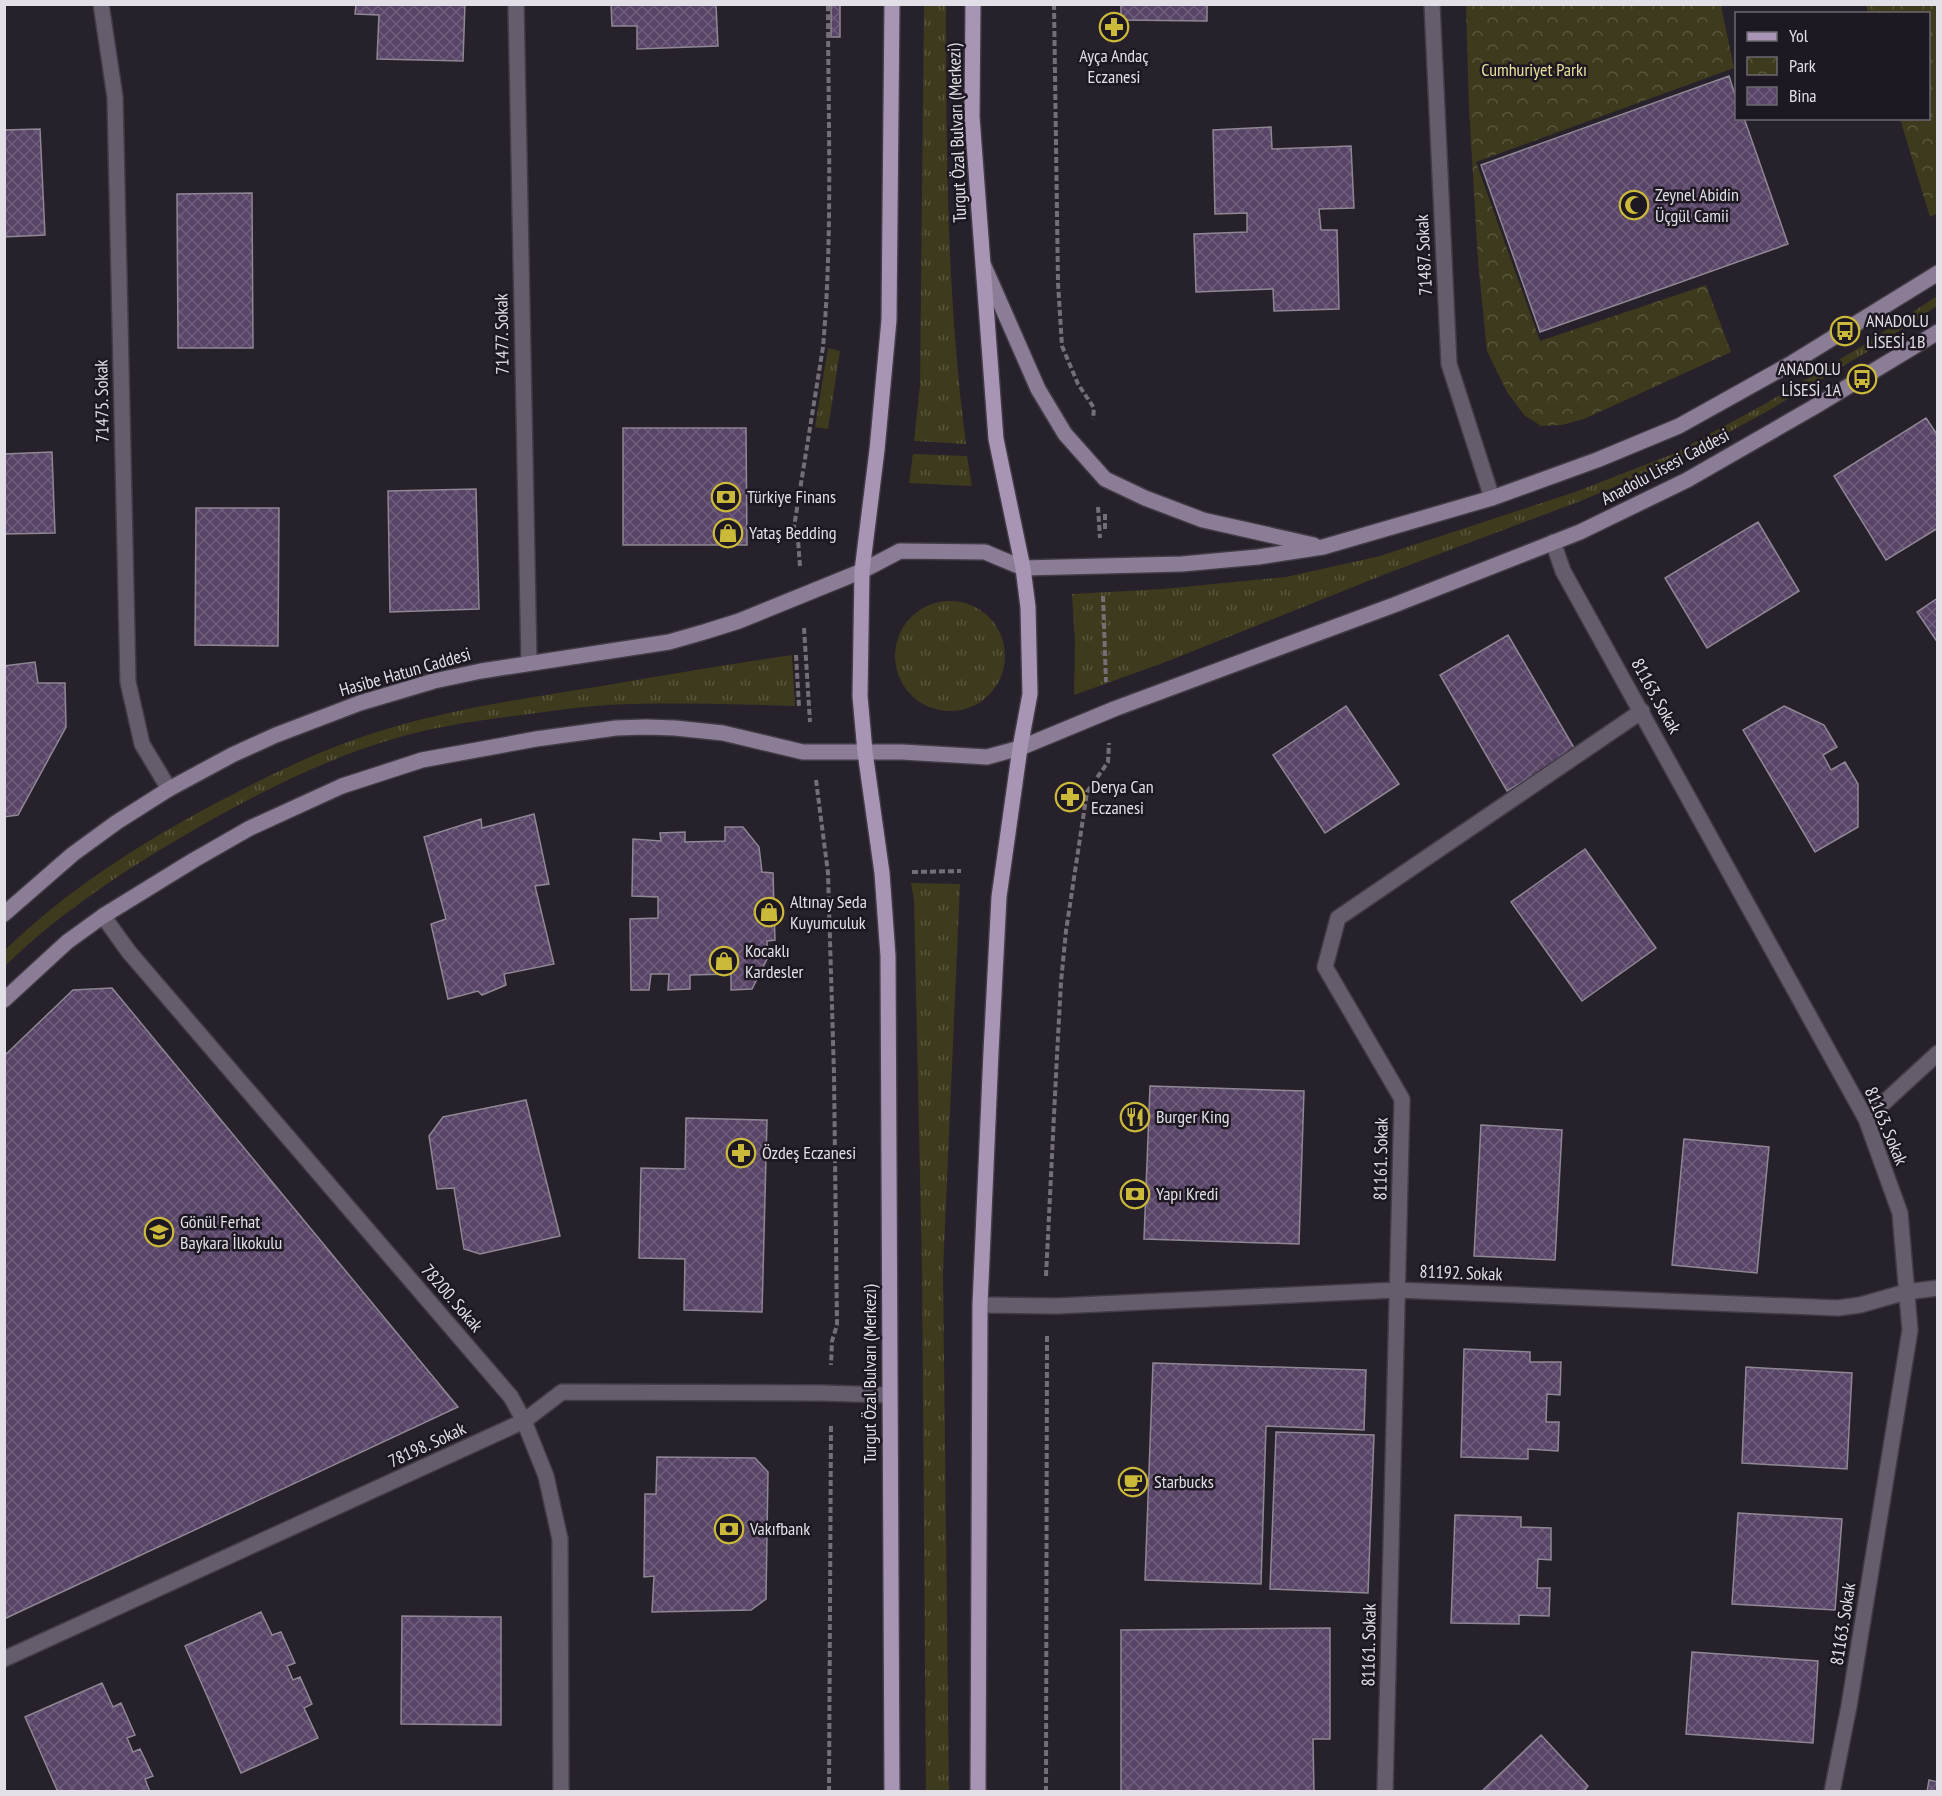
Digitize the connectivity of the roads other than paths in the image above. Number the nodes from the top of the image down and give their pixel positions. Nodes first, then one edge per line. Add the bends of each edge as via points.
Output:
1 (101, 4) edge
2 (516, 4) edge
3 (973, 4) edge
4 (1432, 4) edge
5 (892, 11) edge
6 (982, 260) junction
7 (1938, 273) edge
8 (1938, 332) edge
9 (1492, 498) junction
10 (1553, 542) junction
11 (1323, 547) junction
12 (1023, 568) junction
13 (862, 571) junction
14 (529, 663) junction
15 (1642, 711) junction
16 (1020, 748) junction
17 (865, 752) junction
18 (169, 789) junction
19 (4, 914) edge
20 (103, 916) junction
21 (4, 1000) edge
22 (1938, 1053) edge
23 (1866, 1119) junction
24 (1938, 1288) edge
25 (1397, 1290) junction
26 (1906, 1292) junction
27 (980, 1305) junction
28 (889, 1395) junction
29 (524, 1421) junction
30 (4, 1659) edge
31 (561, 1791) edge
32 (892, 1791) edge
33 (978, 1791) edge
34 (1385, 1791) edge
35 (1832, 1791) edge

1 - 18 street, 71475. Sokak via 115,97 128,682 142,744
2 - 14 street, 71477. Sokak
3 - 6 main road, Turgut Özal Bulvarı (Merkezi) via 972,117
4 - 9 street, 71487. Sokak via 1449,364
5 - 13 main road, Turgut Özal Bulvarı (Merkezi) via 889,320
6 - 11 main road via 1038,389 1065,434 1105,479 1203,520
6 - 12 main road, Turgut Özal Bulvarı (Merkezi) via 996,439
7 - 9 main road, Anadolu Lisesi Caddesi via 1792,363 1679,426
8 - 10 main road, Anadolu Lisesi Caddesi via 1687,480
9 - 11 main road, Anadolu Lisesi Caddesi
10 - 15 street, 81163. Sokak via 1563,571
10 - 16 main road, Anadolu Lisesi Caddesi
11 - 12 main road, Anadolu Lisesi Caddesi via 1182,564
12 - 13 main road, Hasibe Hatun Caddesi via 985,552 900,551
12 - 16 main road, Turgut Özal Bulvarı (Merkezi) via 1030,694
13 - 14 main road, Hasibe Hatun Caddesi via 739,621 669,642
13 - 17 main road, Turgut Özal Bulvarı (Merkezi) via 860,696
14 - 18 main road, Hasibe Hatun Caddesi via 434,681 360,703 267,739
15 - 23 street, 81163. Sokak
15 - 25 street, 81161. Sokak via 1338,918 1325,967 1402,1099
16 - 17 main road, Anadolu Lisesi Caddesi via 987,758
16 - 27 main road, Turgut Özal Bulvarı (Merkezi) via 999,897
17 - 20 main road via 803,752 723,733 646,727 536,739 422,760 342,786 250,828
17 - 28 main road, Turgut Özal Bulvarı (Merkezi) via 882,873 888,956
18 - 19 main road, Hasibe Hatun Caddesi via 74,854
20 - 21 main road via 67,942
20 - 29 street, 78200. Sokak via 129,952 511,1398
22 - 23 street
23 - 26 street, 81163. Sokak via 1900,1212
24 - 26 street, 81192. Sokak
25 - 26 street, 81192. Sokak via 1838,1308
25 - 27 street, 81192. Sokak via 1057,1306
25 - 34 street, 81161. Sokak
26 - 35 street, 81163. Sokak via 1910,1330
27 - 33 main road
28 - 29 street, 78198. Sokak via 562,1392
28 - 32 main road, Turgut Özal Bulvarı (Merkezi)
29 - 30 street, 78198. Sokak
29 - 31 street, 78200. Sokak via 546,1476 560,1539

